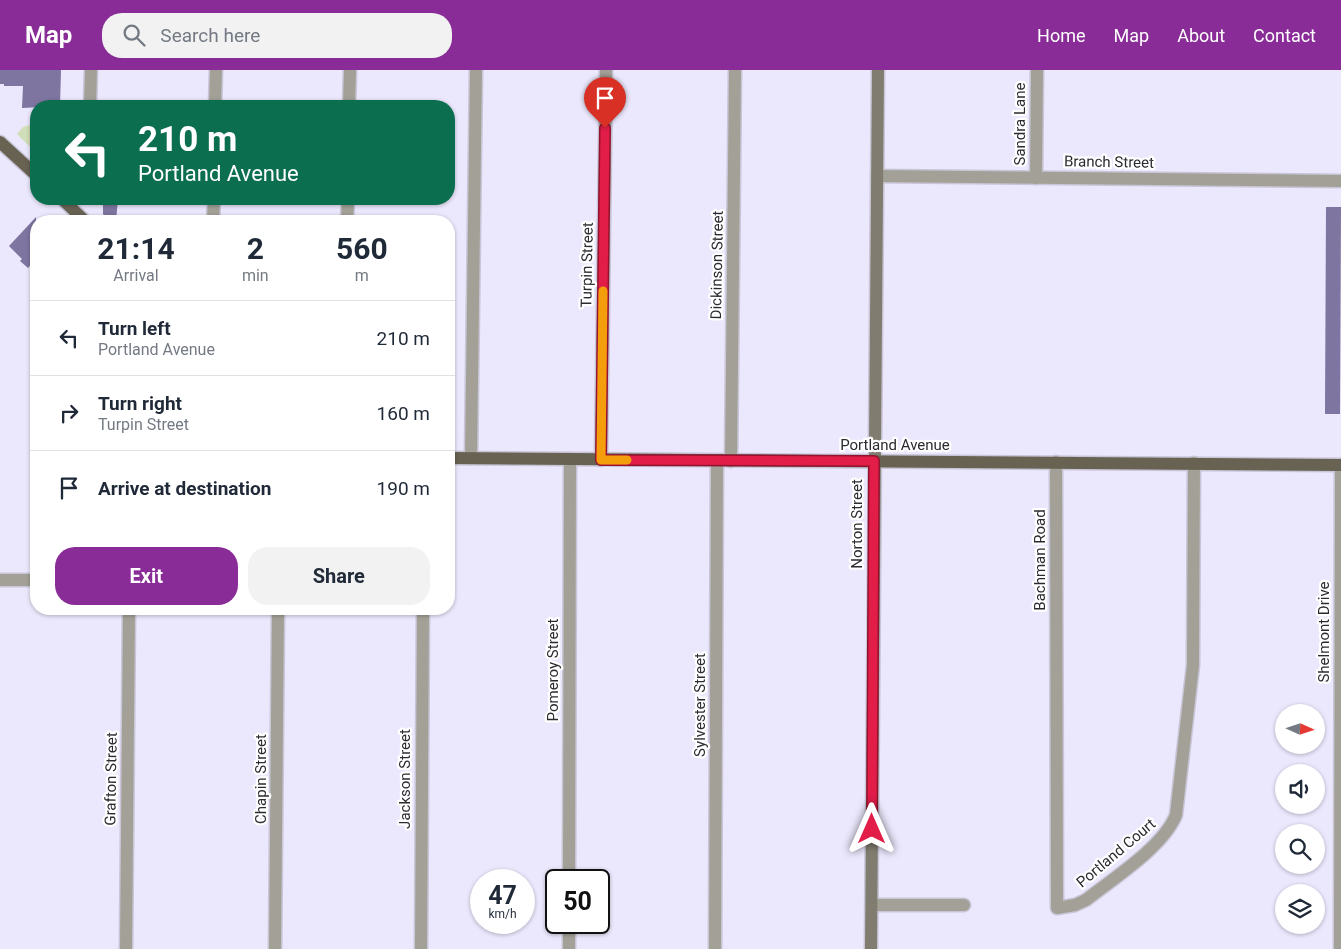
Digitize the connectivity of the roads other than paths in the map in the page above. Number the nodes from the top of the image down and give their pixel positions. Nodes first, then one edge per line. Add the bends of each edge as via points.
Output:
1 (91, 70) edge
2 (216, 70) edge
3 (350, 70) edge
4 (476, 70) edge
5 (606, 70) edge
6 (735, 70) edge
7 (878, 70) edge
8 (1037, 70) edge
9 (90, 100) edge
10 (215, 100) edge
11 (349, 100) edge
12 (0, 142) edge
13 (30, 170) edge
14 (877, 176) junction
15 (1036, 178) junction
16 (1341, 182) edge
17 (71, 205) edge
18 (80, 215) edge
19 (455, 458) edge
20 (471, 458) junction
21 (570, 459) junction
22 (601, 460) junction
23 (717, 461) junction
24 (731, 461) junction
25 (874, 461) junction
26 (1056, 462) junction
27 (1194, 464) junction
28 (1341, 465) edge
29 (0, 580) edge
30 (30, 580) edge
31 (129, 615) edge
32 (278, 615) edge
33 (423, 615) edge
34 (1055, 658) joint
35 (569, 869) edge
36 (872, 905) junction
37 (964, 905) dead end
38 (569, 934) edge
39 (126, 949) edge
40 (276, 949) edge
41 (421, 949) edge
42 (569, 949) edge
43 (715, 949) edge
44 (871, 949) edge
45 (1340, 949) edge

1 - 9 street
2 - 10 street
3 - 11 street
4 - 20 street
5 - 22 street, Turpin Street
6 - 24 street, Dickinson Street
7 - 14 main road, Norton Street
8 - 15 street, Sandra Lane
12 - 13 main road
14 - 15 street, Branch Street
14 - 25 main road, Norton Street
15 - 16 street, Branch Street
17 - 18 main road
19 - 20 main road, Portland Avenue
20 - 21 main road, Portland Avenue
21 - 22 main road, Portland Avenue
21 - 35 street, Pomeroy Street
22 - 23 main road, Portland Avenue
23 - 24 main road, Portland Avenue
23 - 43 street, Sylvester Street
24 - 25 main road, Portland Avenue
25 - 26 main road, Portland Avenue
25 - 36 main road, Norton Street
26 - 27 main road, Portland Avenue
26 - 34 street, Bachman Road
27 - 28 main road, Portland Avenue
27 - 34 street, Portland Court via 1193,665 1176,815 1172,826 1158,842 1086,900 1057,908
28 - 45 street, Shelmont Drive
29 - 30 street
31 - 39 street, Grafton Street
32 - 40 street, Chapin Street
33 - 41 street, Jackson Street
36 - 37 street
36 - 44 main road, Norton Street
38 - 42 street

